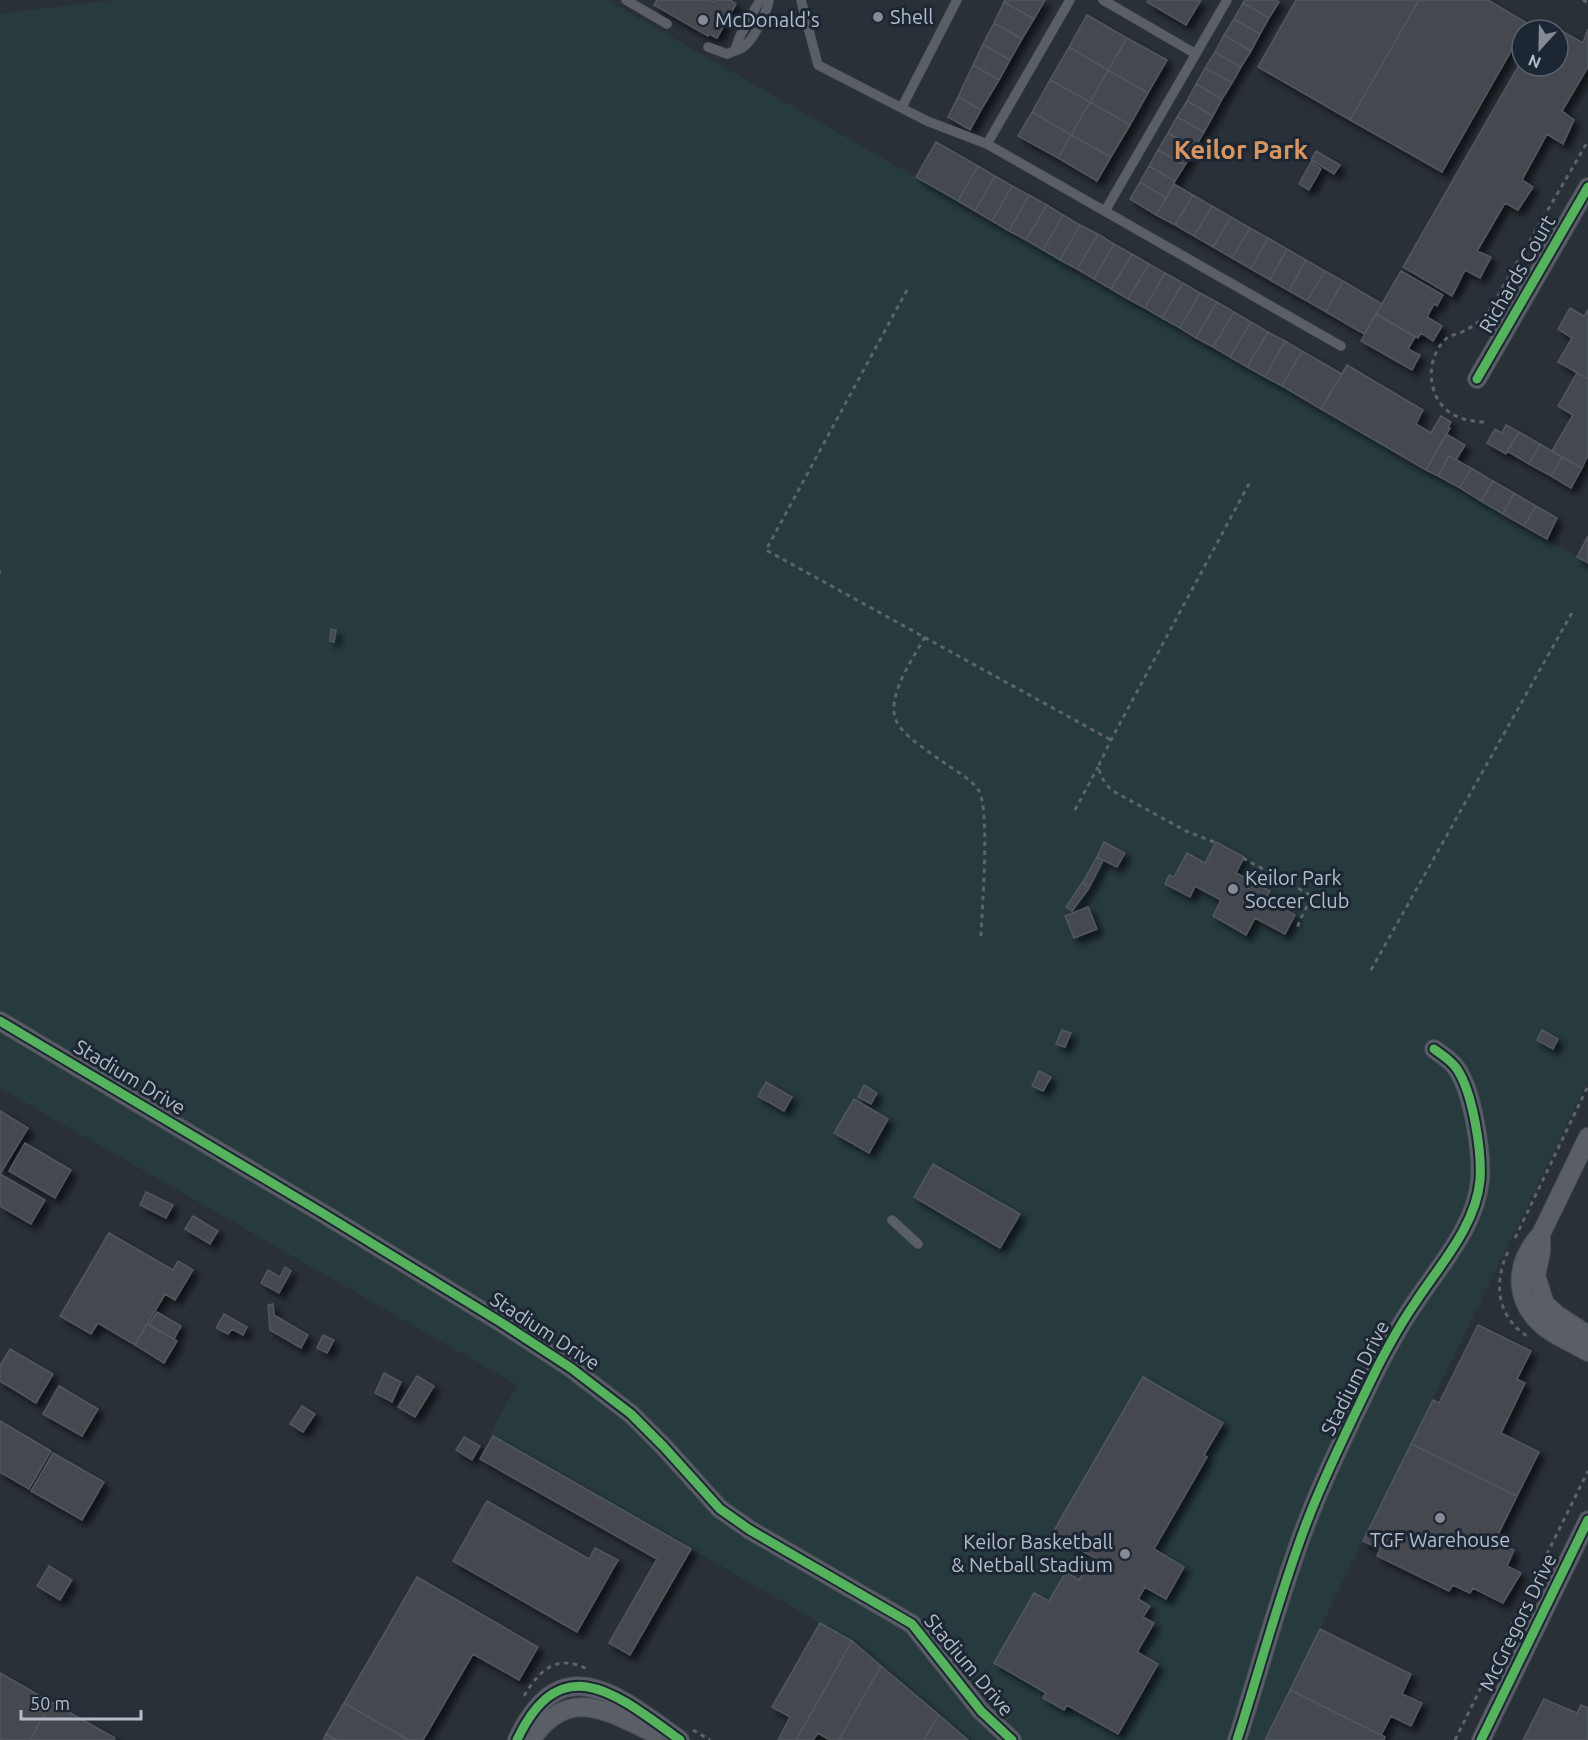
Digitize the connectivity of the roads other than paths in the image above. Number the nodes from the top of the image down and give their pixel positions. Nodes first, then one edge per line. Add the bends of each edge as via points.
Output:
1 (626, 0) edge
2 (760, 0) edge
3 (769, 0) edge
4 (801, 0) edge
5 (957, 0) edge
6 (1070, 0) edge
7 (1103, 0) edge
8 (1227, 0) edge
9 (666, 24) dead end
10 (708, 47) dead end
11 (735, 50) junction
12 (1196, 54) junction
13 (902, 107) junction
14 (987, 144) junction
15 (1588, 187) edge
16 (1105, 211) junction
17 (1341, 346) dead end
18 (1477, 379) dead end
19 (0, 1022) edge
20 (1434, 1049) dead end
21 (1588, 1137) edge
22 (892, 1220) dead end
23 (1541, 1234) junction
24 (918, 1244) dead end
25 (1588, 1335) edge
26 (1588, 1352) edge
27 (1588, 1520) edge
28 (517, 1740) edge
29 (531, 1740) edge
30 (669, 1740) edge
31 (680, 1740) edge
32 (1012, 1740) edge
33 (1237, 1740) edge
34 (1480, 1740) edge

1 - 9 lane
2 - 11 lane
3 - 11 lane via 749,42
4 - 13 lane via 818,64
5 - 13 lane
6 - 14 lane
7 - 12 lane
8 - 12 lane
10 - 11 lane via 727,54
12 - 16 lane
13 - 14 lane
14 - 16 lane
15 - 18 street, Richards Court
16 - 17 lane
19 - 32 street, Stadium Drive via 324,1214 594,1384 648,1431 720,1509 912,1624 981,1711
20 - 33 street, Stadium Drive via 1457,1068 1466,1086 1479,1161 1476,1197 1459,1237 1414,1303 1379,1366 1313,1508
21 - 23 street
22 - 24 lane
23 - 25 street via 1536,1276 1545,1304
23 - 26 street via 1522,1266 1523,1300 1531,1314 1551,1332
27 - 34 street, McGregors Drive
28 - 31 street via 548,1695 574,1686 601,1690
29 - 30 street via 552,1716 583,1706 611,1713

